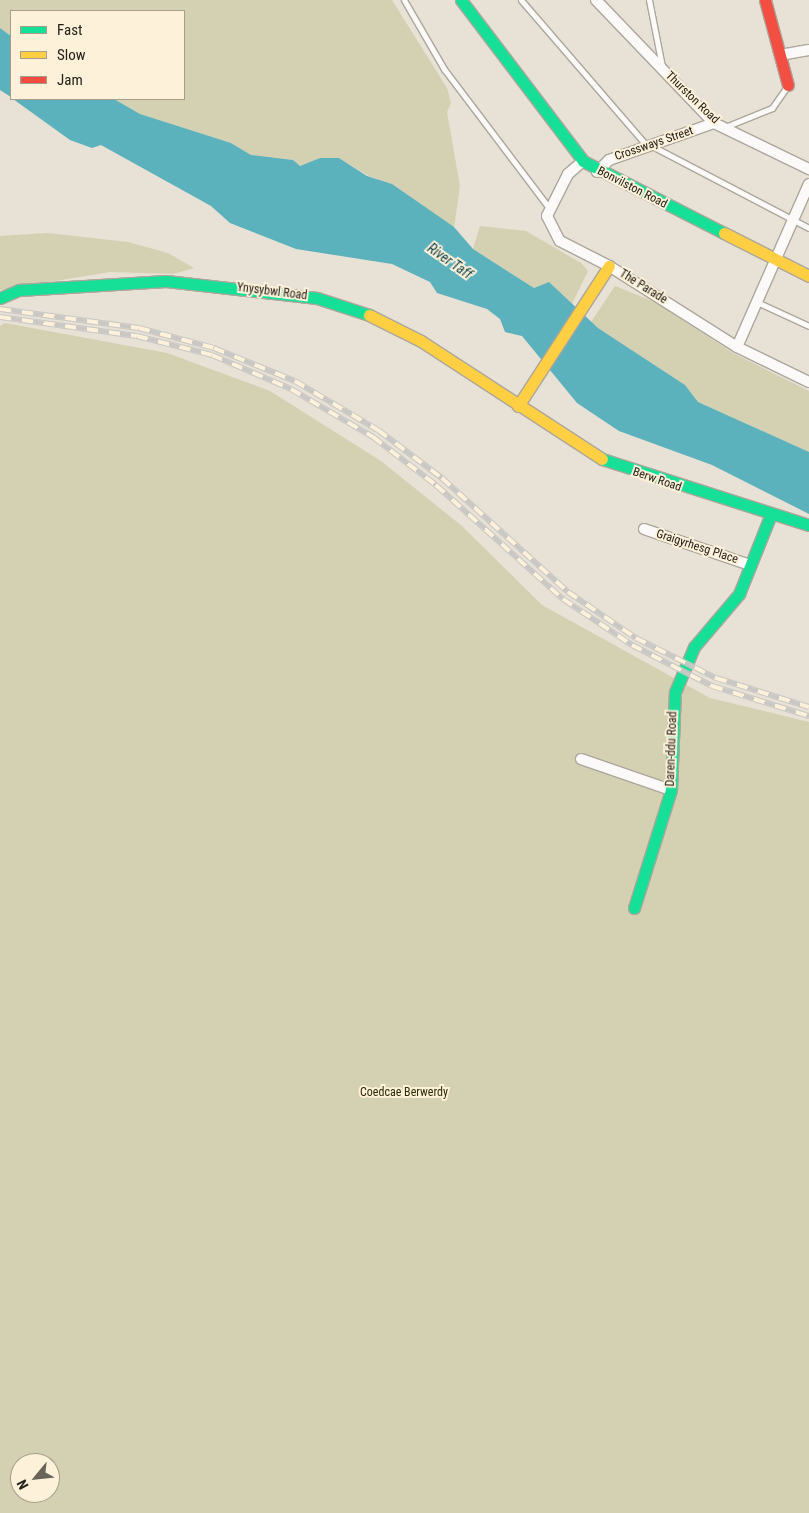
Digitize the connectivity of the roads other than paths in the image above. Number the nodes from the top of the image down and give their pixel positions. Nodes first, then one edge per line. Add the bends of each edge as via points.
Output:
1 (404, 0) edge
2 (461, 0) edge
3 (521, 0) edge
4 (596, 0) edge
5 (649, 0) edge
6 (766, 0) edge
7 (809, 50) edge
8 (780, 55) junction
9 (662, 69) junction
10 (788, 85) joint
11 (714, 123) junction
12 (724, 128) junction
13 (650, 146) junction
14 (583, 161) junction
15 (809, 169) edge
16 (597, 172) junction
17 (809, 184) edge
18 (550, 209) junction
19 (794, 221) junction
20 (809, 228) edge
21 (776, 260) junction
22 (610, 266) junction
23 (809, 276) edge
24 (0, 298) edge
25 (760, 303) junction
26 (809, 326) edge
27 (737, 347) junction
28 (809, 382) edge
29 (518, 406) junction
30 (771, 514) junction
31 (809, 525) edge
32 (644, 529) dead end
33 (750, 564) junction
34 (581, 759) dead end
35 (671, 790) junction
36 (634, 908) dead end

1 - 18 lane via 444,69
2 - 14 street, Bonvilston Road
3 - 13 lane
4 - 9 street, Thurston Road
5 - 9 lane
6 - 8 street
7 - 8 street
8 - 10 street
9 - 11 street, Thurston Road
10 - 12 lane via 772,108
11 - 12 street, Thurston Road
11 - 13 street, Crossways Street
12 - 15 street, Thurston Road
13 - 16 street, Crossways Street via 609,160
13 - 19 lane
14 - 16 street, Bonvilston Road
14 - 18 street via 568,174
16 - 21 street, Bonvilston Road
17 - 19 street
18 - 22 street, The Parade via 547,216 560,241
19 - 20 lane
19 - 21 street
21 - 23 street, Bonvilston Road
21 - 25 street
22 - 27 street, The Parade
22 - 29 street
24 - 29 street, Ynysybwl Road via 20,290 166,281 317,298 378,318 421,341
25 - 26 lane
25 - 27 street
27 - 28 street, The Parade
29 - 30 street, Berw Road via 612,465
30 - 31 street, Berw Road
30 - 33 street, Daren-ddu Road
32 - 33 street, Graigyrhesg Place
33 - 35 street, Daren-ddu Road via 739,594 694,647 675,692
34 - 35 street
35 - 36 street, Daren-ddu Road

